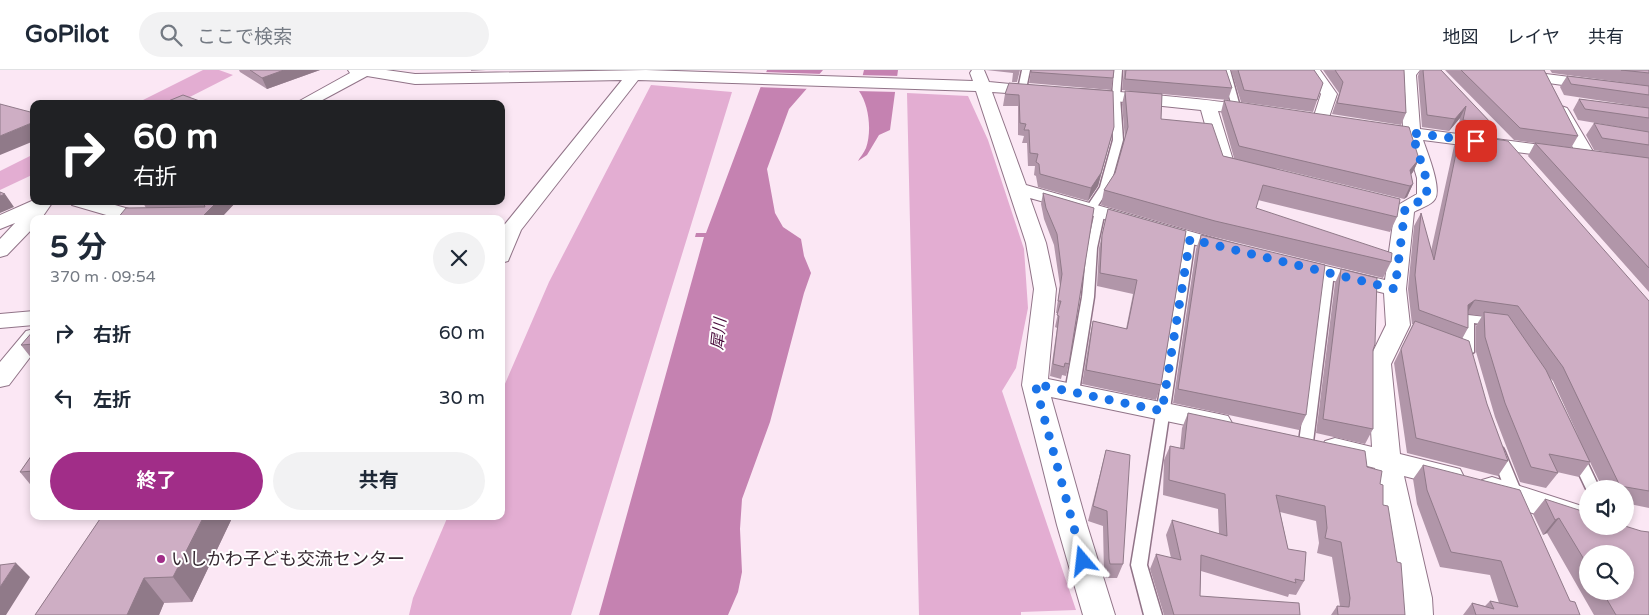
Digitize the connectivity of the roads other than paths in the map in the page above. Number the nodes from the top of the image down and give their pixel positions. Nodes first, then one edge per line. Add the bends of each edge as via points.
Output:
1 (1026, 70) edge
2 (1118, 70) edge
3 (1226, 70) edge
4 (1312, 70) edge
5 (1412, 70) edge
6 (360, 71) edge
7 (637, 74) edge
8 (1543, 74) edge
9 (980, 81) edge
10 (1022, 89) junction
11 (1050, 91) edge
12 (1649, 92) edge
13 (1069, 93) edge
14 (1116, 97) junction
15 (309, 100) edge
16 (1557, 101) junction
17 (1208, 104) junction
18 (1575, 104) dead end
19 (1236, 107) junction
20 (1274, 112) edge
21 (1302, 116) edge
22 (1487, 125) edge
23 (1360, 126) edge
24 (1569, 126) junction
25 (1586, 128) dead end
26 (1412, 133) junction
27 (1507, 146) junction
28 (1586, 155) junction
29 (1604, 158) edge
30 (1526, 169) edge
31 (1253, 170) edge
32 (1018, 189) junction
33 (1384, 202) edge
34 (37, 205) edge
35 (91, 205) edge
36 (1405, 209) junction
37 (1096, 210) junction
38 (121, 215) edge
39 (30, 219) edge
40 (0, 223) edge
41 (506, 229) edge
42 (1190, 239) junction
43 (0, 251) edge
44 (1328, 273) junction
45 (1395, 289) junction
46 (30, 318) edge
47 (0, 321) edge
48 (1509, 331) edge
49 (30, 341) edge
50 (1451, 345) edge
51 (0, 379) edge
52 (1035, 384) junction
53 (1072, 392) junction
54 (1162, 411) junction
55 (1245, 428) edge
56 (1280, 436) edge
57 (1306, 442) junction
58 (1495, 443) edge
59 (1572, 444) edge
60 (1387, 460) junction
61 (1589, 480) edge
62 (1514, 493) junction
63 (1579, 517) edge
64 (1526, 519) edge
65 (1099, 615) edge
66 (1153, 615) edge
67 (1417, 615) edge

1 - 10 lane
2 - 14 lane
3 - 19 lane
4 - 21 street via 1329,94 1329,120
5 - 26 street via 1408,74
6 - 7 street via 416,79
6 - 15 street
7 - 9 street
7 - 41 street
8 - 12 street
8 - 16 street
9 - 10 street
9 - 32 street
10 - 11 street
13 - 14 street
14 - 17 street
14 - 37 lane via 1118,140
16 - 18 street
16 - 24 street
17 - 19 street
17 - 31 street via 1225,164
19 - 20 street
22 - 27 street
23 - 26 street
24 - 25 street
24 - 28 street
26 - 27 street
26 - 36 street via 1426,178 1427,197
27 - 28 street
27 - 30 street
28 - 29 street
32 - 37 street
32 - 52 street via 1036,243 1046,290
33 - 36 street
34 - 40 street
35 - 38 street
36 - 45 street
37 - 42 street
37 - 53 lane via 1088,297
39 - 43 street
42 - 44 street
42 - 54 lane
44 - 45 street
44 - 57 lane
45 - 60 street via 1402,327 1379,364
46 - 47 street
48 - 50 lane via 1504,324 1468,319 1470,357
49 - 51 street
52 - 53 street
52 - 65 street
53 - 54 street
54 - 55 street
54 - 66 lane via 1139,565
56 - 57 street
57 - 60 street
58 - 62 lane
59 - 61 lane
60 - 62 street
60 - 67 street
62 - 63 street
62 - 64 lane

